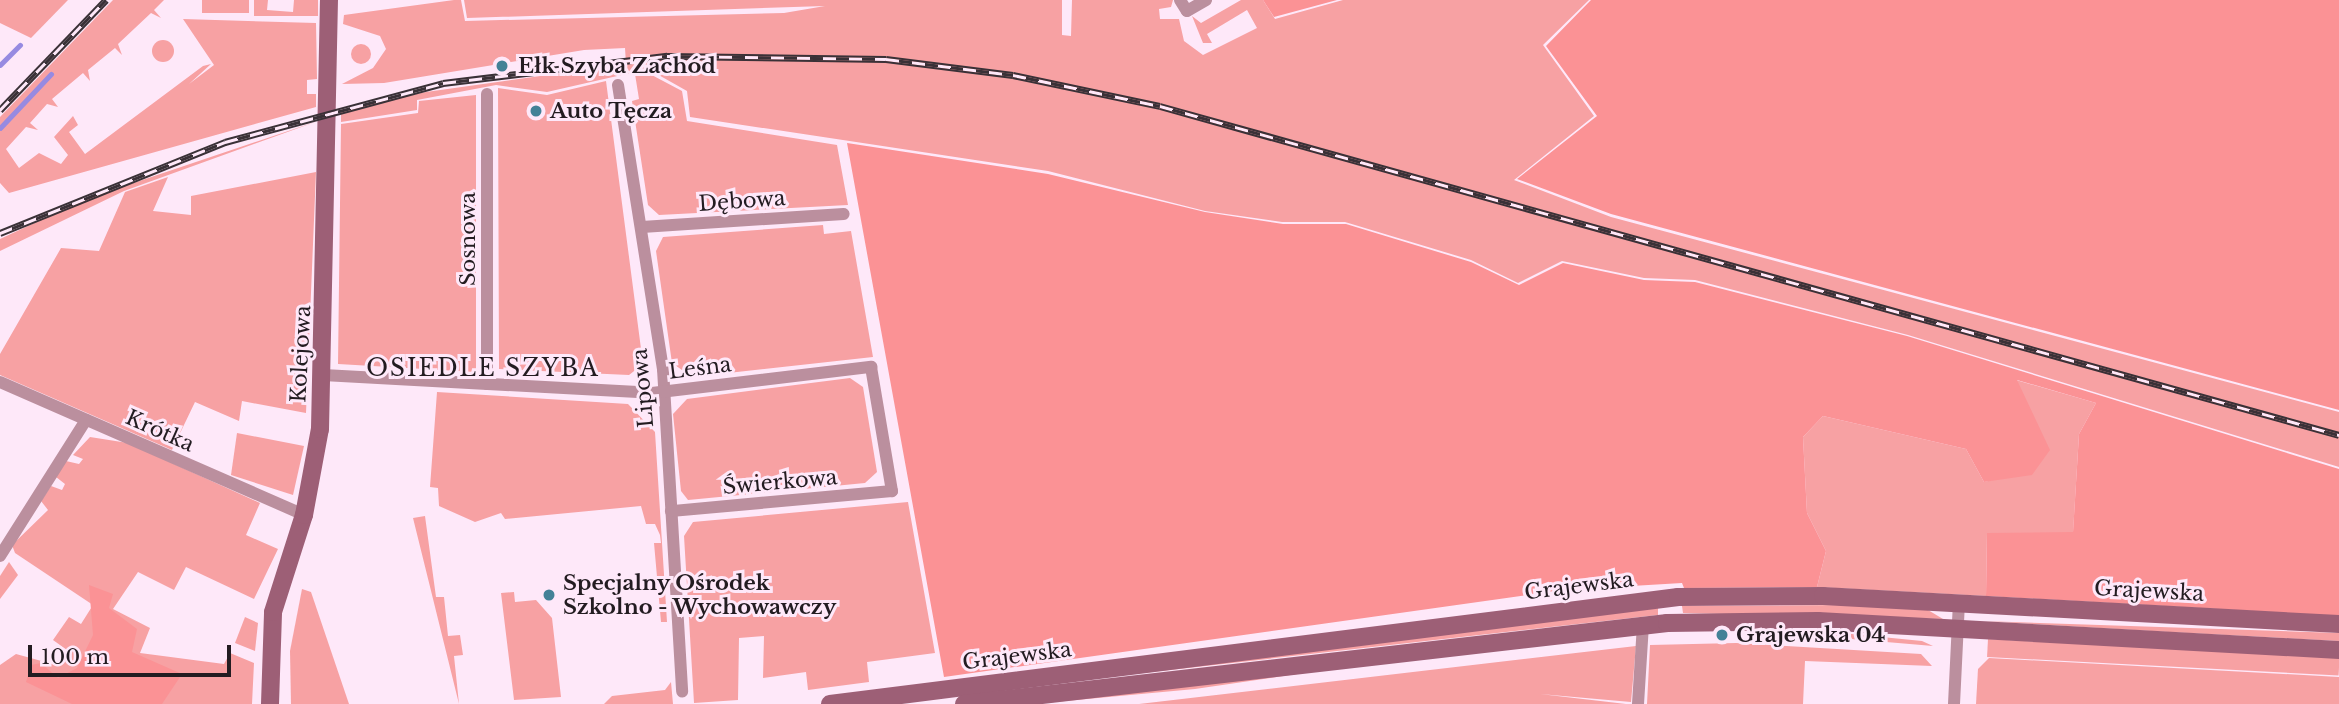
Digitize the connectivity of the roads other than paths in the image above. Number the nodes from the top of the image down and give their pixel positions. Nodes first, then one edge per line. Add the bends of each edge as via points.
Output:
1 (330, 0) edge
2 (1180, 0) edge
3 (1206, 0) edge
4 (618, 85) dead end
5 (487, 94) dead end
6 (845, 214) dead end
7 (642, 227) junction
8 (323, 375) junction
9 (0, 382) edge
10 (487, 384) junction
11 (664, 392) junction
12 (86, 420) junction
13 (892, 491) joint
14 (671, 511) junction
15 (304, 515) junction
16 (2, 550) edge
17 (1959, 603) junction
18 (1643, 624) junction
19 (2339, 624) edge
20 (1957, 629) junction
21 (2339, 650) edge
22 (682, 691) dead end
23 (926, 700) edge
24 (270, 704) edge
25 (830, 704) edge
26 (964, 704) edge
27 (1638, 704) edge
28 (1954, 704) edge

1 - 8 main road, Kolejowa
2 - 3 street via 1187,10
4 - 7 street, Lipowa
5 - 10 street, Sosnowa
6 - 7 street, Dębowa
7 - 11 street, Lipowa
8 - 10 street, Leśna
8 - 15 main road, Kolejowa
9 - 12 street, Krótka
10 - 11 street, Leśna
11 - 13 street, Leśna via 871,367
11 - 14 street, Lipowa
12 - 15 street, Krótka
12 - 16 street
13 - 14 street, Świerkowa
14 - 22 street, Lipowa
15 - 24 main road, Kolejowa via 273,612
17 - 19 main road, Grajewska
17 - 20 street
17 - 23 main road, Grajewska via 1678,597
18 - 20 main road, Grajewska via 1806,621
18 - 26 main road, Grajewska
18 - 27 street
20 - 21 main road, Grajewska
20 - 28 street
23 - 25 main road, Grajewska

